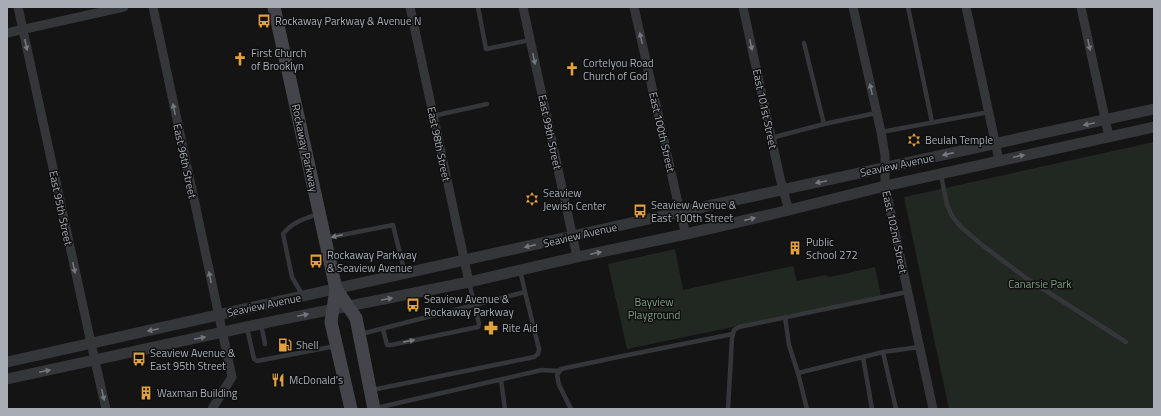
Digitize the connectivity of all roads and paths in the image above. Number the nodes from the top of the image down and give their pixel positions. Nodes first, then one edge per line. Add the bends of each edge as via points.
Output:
1 (18, 7) edge
2 (124, 7) edge
3 (153, 7) edge
4 (274, 7) edge
5 (410, 7) edge
6 (478, 7) edge
7 (523, 7) edge
8 (634, 7) edge
9 (743, 7) edge
10 (853, 7) edge
11 (908, 7) edge
12 (966, 7) edge
13 (1081, 7) edge
14 (23, 29) junction
15 (7, 33) edge
16 (530, 40) junction
17 (804, 42) dead end
18 (487, 104) dead end
19 (1154, 110) edge
20 (989, 112) junction
21 (876, 113) junction
22 (433, 116) junction
23 (1106, 120) junction
24 (932, 122) junction
25 (824, 124) junction
26 (1154, 127) edge
27 (881, 132) junction
28 (1109, 137) junction
29 (771, 138) junction
30 (996, 143) junction
31 (999, 160) junction
32 (885, 168) junction
33 (941, 173) junction
34 (885, 186) junction
35 (782, 190) junction
36 (789, 210) junction
37 (680, 212) junction
38 (319, 213) junction
39 (686, 234) junction
40 (572, 237) junction
41 (325, 239) junction
42 (577, 257) junction
43 (464, 260) junction
44 (520, 270) junction
45 (405, 274) junction
46 (469, 282) junction
47 (336, 289) junction
48 (525, 292) junction
49 (907, 292) junction
50 (303, 296) junction
51 (476, 305) junction
52 (348, 306) junction
53 (333, 309) junction
54 (218, 315) junction
55 (785, 318) junction
56 (261, 324) junction
57 (247, 328) junction
58 (383, 329) junction
59 (222, 333) junction
60 (733, 334) junction
61 (359, 335) junction
62 (1126, 342) dead end
63 (90, 343) junction
64 (265, 344) dead end
65 (336, 346) junction
66 (919, 346) junction
67 (883, 352) junction
68 (863, 357) junction
69 (95, 361) junction
70 (7, 362) edge
71 (560, 371) junction
72 (798, 373) junction
73 (7, 379) edge
74 (501, 380) junction
75 (370, 390) junction
76 (374, 408) edge
77 (106, 409) edge
78 (212, 409) edge
79 (351, 409) edge
80 (505, 409) edge
81 (571, 409) edge
82 (728, 409) edge
83 (807, 409) edge
84 (872, 409) edge
85 (896, 409) edge
86 (933, 409) edge

1 - 14 street, East 95th Street
2 - 14 street
54 -> 3 street, East 96th Street
4 - 38 main road, Rockaway Parkway
5 - 22 street, East 98th Street
6 - 16 lane via 486,49
7 - 16 street, East 99th Street
37 -> 8 street, East 100th Street
9 -> 29 street, East 101st Street
21 -> 10 street, East 102nd Street
11 - 24 lane
12 - 20 street
13 -> 23 street
14 - 15 street
14 -> 63 street, East 95th Street
16 -> 40 street, East 99th Street
17 - 25 lane
18 - 22 lane
19 - 23 street, Seaview Avenue
20 - 24 lane
20 - 30 street
21 - 25 lane
21 - 27 street, East 102nd Street
22 - 43 street, East 98th Street
23 - 28 street
23 -> 30 street, Seaview Avenue
24 - 27 lane
25 - 29 lane
26 - 28 street, Seaview Avenue
27 - 32 street, East 102nd Street
31 -> 28 street, Seaview Avenue
29 - 35 street, East 101st Street
30 - 31 street
30 -> 32 street, Seaview Avenue
31 - 33 street, Seaview Avenue
32 - 34 street, East 102nd Street
32 -> 35 street, Seaview Avenue
33 - 34 street, Seaview Avenue
33 - 62 lane via 947,205 961,227 1026,278
34 - 36 street, Seaview Avenue
34 - 49 street, East 102nd Street
35 - 36 street, East 101st Street
35 - 37 street, Seaview Avenue
39 -> 36 street, Seaview Avenue
37 - 39 street, East 100th Street
37 - 40 street, Seaview Avenue
38 - 41 main road, Rockaway Parkway
38 - 50 lane via 294,224 284,234 292,277
42 -> 39 street, Seaview Avenue
40 - 42 street, East 99th Street
40 -> 43 street, Seaview Avenue
45 -> 41 lane via 393,225
41 - 47 main road, Rockaway Parkway
42 - 44 street, Seaview Avenue
43 - 45 street, Seaview Avenue
43 - 46 street, East 98th Street
44 - 46 street, Seaview Avenue
44 - 48 lane
45 - 47 street, Seaview Avenue
46 - 51 lane
52 -> 46 street, Seaview Avenue
47 - 50 street, Seaview Avenue
47 - 52 main road, Rockaway Parkway
47 - 53 main road, Rockaway Parkway
48 - 51 lane
48 - 75 lane via 539,349 534,357
49 - 55 lane
49 - 66 street, East 102nd Street
50 - 54 street, Seaview Avenue
51 - 58 lane
58 -> 51 lane via 387,345 391,345 478,327 480,324
52 - 53 street, Seaview Avenue
52 - 61 main road, Rockaway Parkway via 356,318
56 -> 53 street, Seaview Avenue
53 - 65 main road, Rockaway Parkway via 331,322
54 - 59 street, East 96th Street
54 -> 63 street, Seaview Avenue
55 - 60 lane via 739,327
55 - 72 lane via 789,345
56 - 57 street, Seaview Avenue
56 - 64 lane
57 - 59 street, Seaview Avenue
57 - 65 lane via 254,359 257,361 267,357
58 - 61 lane
69 -> 59 street, Seaview Avenue
59 - 78 street, East 96th Street via 232,377
60 - 71 lane via 618,356
60 - 82 lane
61 - 75 main road, Rockaway Parkway
63 - 69 street, East 95th Street
63 - 70 street, Seaview Avenue
65 - 79 main road, Rockaway Parkway
66 - 67 lane
66 - 86 street, East 102nd Street
67 - 68 lane
67 - 85 lane
68 - 72 lane
68 - 84 lane
73 -> 69 street, Seaview Avenue
69 -> 77 street, East 95th Street
71 - 74 lane via 542,370
71 - 81 lane via 557,375 559,385
72 - 83 lane
74 - 76 lane
74 - 80 lane
75 - 76 main road, Rockaway Parkway

